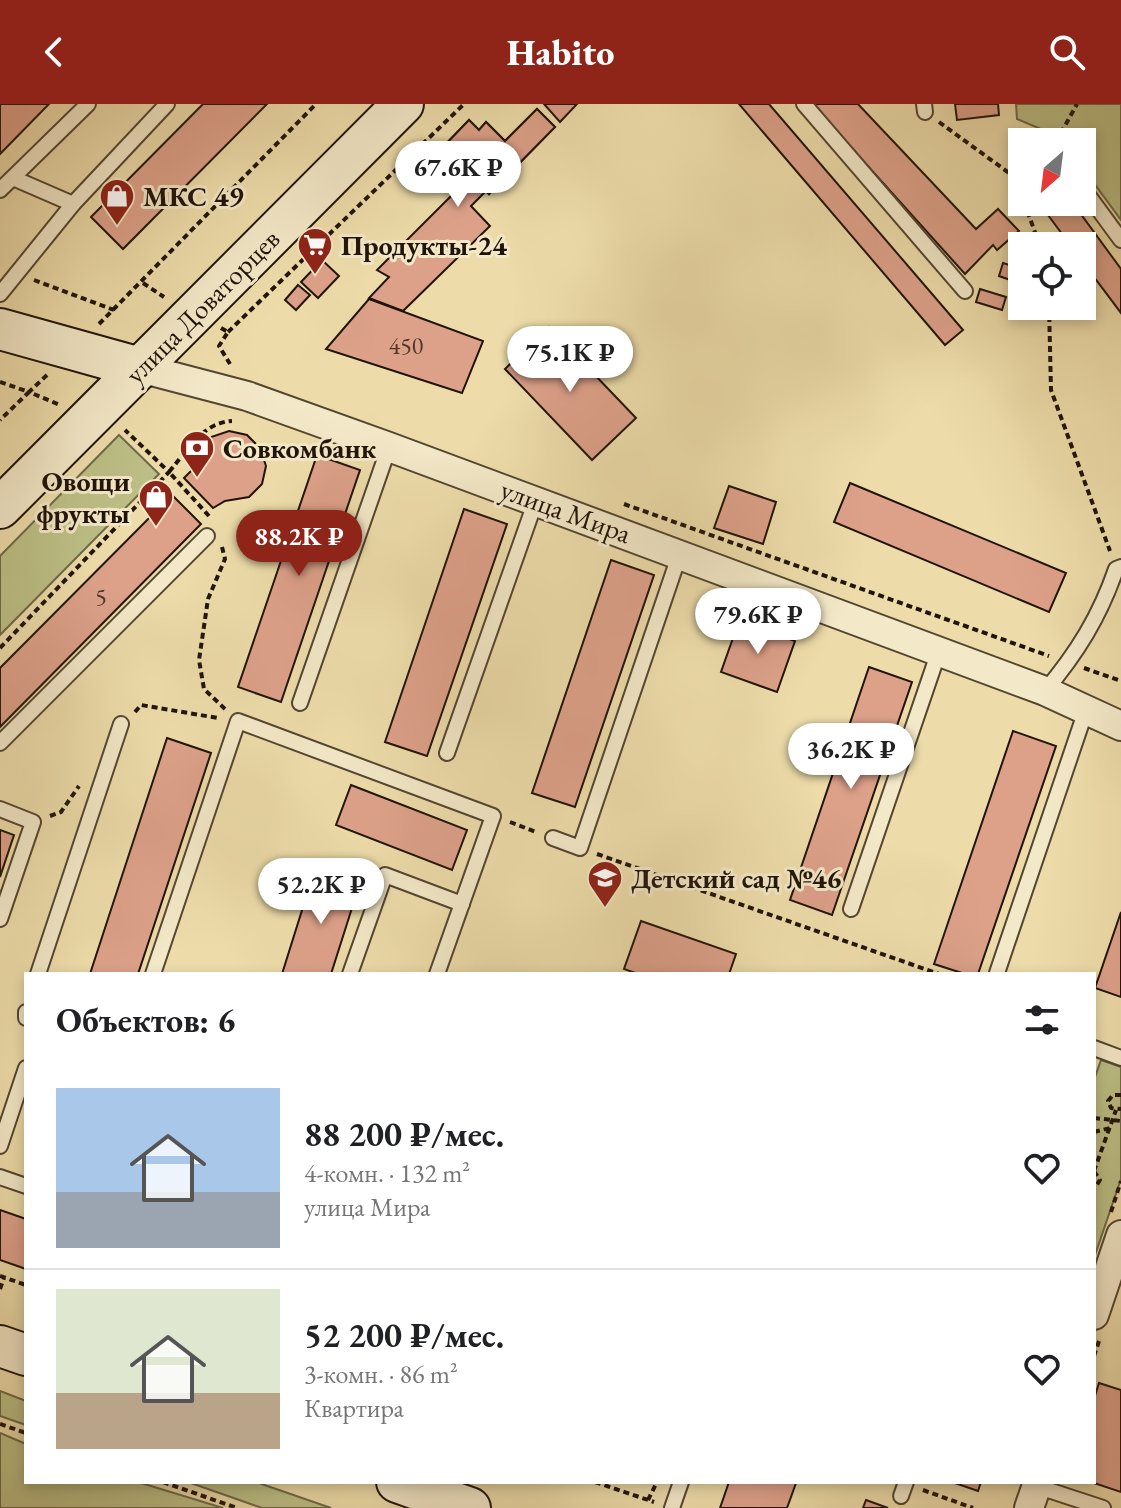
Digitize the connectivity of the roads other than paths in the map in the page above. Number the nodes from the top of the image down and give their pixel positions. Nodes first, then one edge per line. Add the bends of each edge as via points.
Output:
1 (88, 104) edge
2 (167, 104) edge
3 (403, 104) edge
4 (804, 104) edge
5 (13, 178) junction
6 (0, 190) edge
7 (73, 204) junction
8 (1096, 206) edge
9 (1121, 240) edge
10 (965, 291) dead end
11 (0, 294) edge
12 (0, 329) edge
13 (140, 368) junction
14 (389, 447) junction
15 (536, 500) junction
16 (0, 508) edge
17 (212, 531) road end
18 (680, 553) junction
19 (1119, 568) edge
20 (939, 651) junction
21 (1045, 691) junction
22 (300, 703) dead end
23 (1086, 710) junction
24 (121, 724) road end
25 (1121, 726) edge
26 (0, 743) edge
27 (447, 753) dead end
28 (0, 809) edge
29 (553, 838) road end
30 (462, 904) junction
31 (851, 909) dead end
32 (0, 919) edge
33 (39, 972) edge
34 (154, 972) edge
35 (351, 972) edge
36 (438, 972) edge
37 (997, 972) edge
38 (1096, 1049) edge
39 (1121, 1058) edge
40 (24, 1074) edge
41 (0, 1146) edge
42 (0, 1177) edge
43 (24, 1185) edge
44 (1121, 1235) edge
45 (1096, 1309) edge
46 (0, 1346) edge
47 (24, 1354) edge
48 (402, 1484) edge
49 (680, 1484) edge
50 (1034, 1492) edge
51 (459, 1506) edge
52 (666, 1506) edge
53 (1103, 1508) edge

1 - 5 lane
2 - 7 lane
3 - 13 main road, улица Доваторцев
4 - 10 lane
5 - 6 lane
5 - 7 lane
7 - 11 lane
8 - 9 lane
12 - 13 main road, улица Мира
13 - 14 street, улица Мира via 247,396
13 - 16 main road, улица Доваторцев
14 - 15 street, улица Мира
14 - 22 lane
15 - 18 street, улица Мира
15 - 27 lane
17 - 26 lane
18 - 20 street, улица Мира
18 - 29 lane via 580,848
19 - 21 lane via 1102,609
20 - 21 street, улица Мира
20 - 31 lane
21 - 23 street, улица Мира
23 - 25 street, улица Мира
23 - 37 lane
24 - 33 lane
28 - 32 lane via 33,822
30 - 34 lane via 493,816 238,721
30 - 35 lane via 385,875
30 - 36 lane
38 - 39 lane
40 - 41 lane
42 - 43 lane
44 - 45 street
46 - 47 main road
48 - 51 main road
49 - 52 lane
50 - 53 lane

